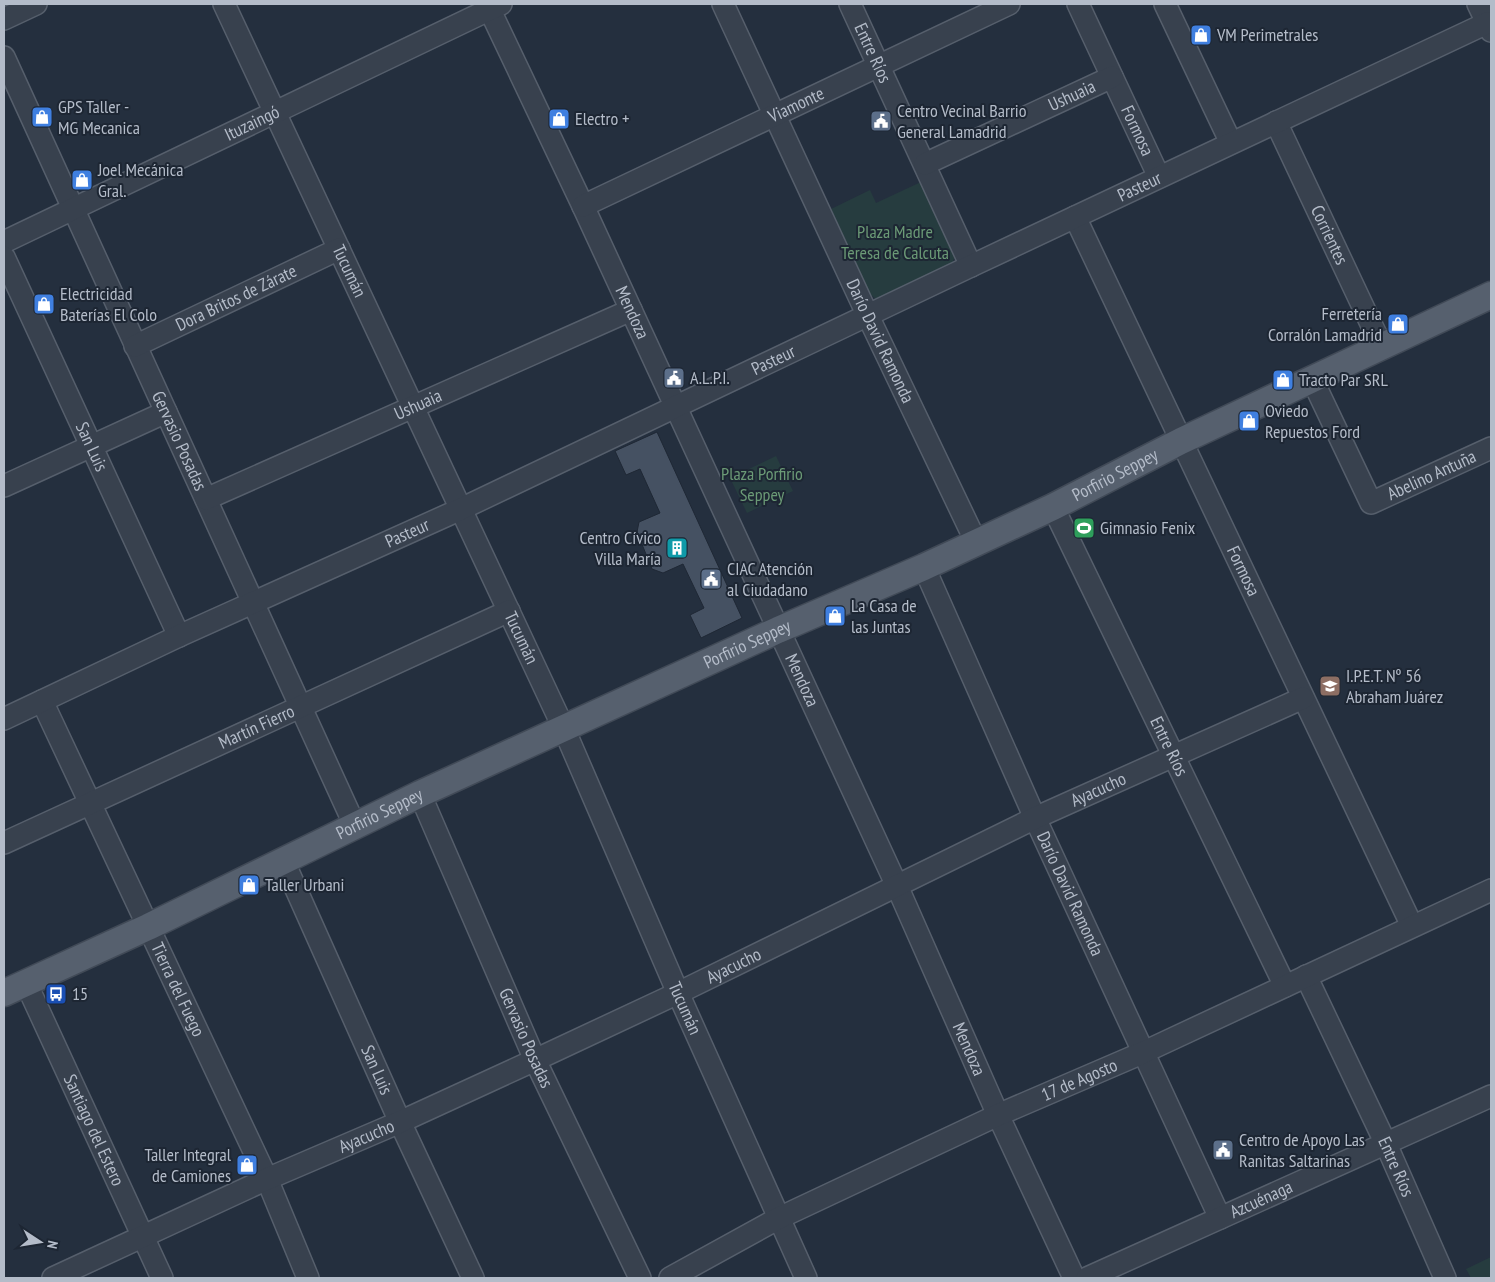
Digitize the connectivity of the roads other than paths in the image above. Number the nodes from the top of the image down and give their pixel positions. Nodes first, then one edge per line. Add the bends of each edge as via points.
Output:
1 (36, 4) edge
2 (224, 4) edge
3 (723, 4) edge
4 (850, 4) edge
5 (1009, 4) edge
6 (1078, 4) edge
7 (1165, 4) edge
8 (1478, 4) edge
9 (493, 6) edge
10 (975, 11) edge
11 (4, 19) edge
12 (1489, 27) edge
13 (4, 57) edge
14 (879, 65) junction
15 (1112, 77) junction
16 (274, 112) junction
17 (775, 116) junction
18 (1276, 122) junction
19 (1231, 143) junction
20 (924, 164) junction
21 (1159, 177) junction
22 (583, 206) junction
23 (73, 208) junction
24 (1075, 217) junction
25 (4, 242) edge
26 (339, 249) junction
27 (4, 257) edge
28 (971, 266) junction
29 (1491, 295) edge
30 (631, 310) junction
31 (868, 316) junction
32 (135, 346) junction
33 (1382, 347) junction
34 (1312, 379) junction
35 (413, 406) junction
36 (676, 407) junction
37 (166, 412) junction
38 (1181, 442) junction
39 (91, 446) junction
40 (1491, 448) edge
41 (4, 486) edge
42 (206, 499) junction
43 (1052, 507) junction
44 (461, 509) junction
45 (976, 542) junction
46 (924, 567) junction
47 (253, 603) junction
48 (509, 610) junction
49 (778, 630) junction
50 (179, 636) junction
51 (1303, 698) junction
52 (42, 702) junction
53 (300, 706) junction
54 (4, 719) edge
55 (564, 729) junction
56 (1173, 756) junction
57 (420, 794) junction
58 (89, 803) junction
59 (1035, 818) junction
60 (355, 826) junction
61 (4, 843) edge
62 (283, 860) junction
63 (897, 886) junction
64 (1491, 890) edge
65 (1412, 926) junction
66 (148, 927) junction
67 (1306, 976) junction
68 (1285, 986) junction
69 (15, 988) edge
70 (678, 993) junction
71 (1142, 1053) junction
72 (535, 1060) junction
73 (1491, 1096) edge
74 (998, 1115) junction
75 (400, 1122) junction
76 (1386, 1144) junction
77 (267, 1179) junction
78 (779, 1218) junction
79 (1220, 1218) junction
80 (143, 1236) junction
81 (53, 1278) edge
82 (162, 1278) edge
83 (308, 1278) edge
84 (473, 1278) edge
85 (640, 1278) edge
86 (670, 1278) edge
87 (806, 1278) edge
88 (1074, 1278) edge
89 (1087, 1278) edge
90 (1445, 1278) edge

1 - 11 street
2 - 16 street, Tucumán
3 - 17 street, Darío David Ramonda
4 - 14 street, Entre Ríos
5 - 10 street, Viamonte
6 - 15 street, Formosa
7 - 19 street
8 - 12 street
9 - 16 street, Ituzaingó
9 - 22 street, Mendoza
10 - 14 street, Viamonte
12 - 18 street, Pasteur
13 - 23 street, Gervasio Posadas
14 - 17 street, Viamonte
14 - 20 street, Entre Ríos
15 - 20 street, Ushuaia
15 - 21 street, Formosa
16 - 23 street, Ituzaingó
16 - 26 street, Tucumán
17 - 22 street, Viamonte
17 - 31 street, Darío David Ramonda
18 - 19 street, Pasteur
18 - 33 street, Corrientes
19 - 21 street, Pasteur
20 - 28 street, Entre Ríos
21 - 24 street, Pasteur
22 - 30 street, Mendoza
23 - 25 street, Ituzaingó
23 - 32 street, Gervasio Posadas
24 - 28 street, Pasteur
24 - 38 street, Formosa
26 - 32 street, Dora Britos de Zárate
26 - 35 street, Tucumán
27 - 39 street, San Luis
28 - 31 street, Pasteur
29 - 33 main road, Porfirio Seppey
30 - 35 street, Ushuaia
30 - 36 street, Mendoza
31 - 36 street, Pasteur
31 - 45 street, Darío David Ramonda
32 - 37 street, Gervasio Posadas
33 - 34 main road, Porfirio Seppey
34 - 38 main road, Porfirio Seppey
34 - 40 street, Abelino Antuña via 1371,503
35 - 42 street, Ushuaia
35 - 44 street, Tucumán
36 - 44 street, Pasteur
36 - 49 street, Mendoza
37 - 39 street
37 - 42 street, Gervasio Posadas
38 - 43 main road, Porfirio Seppey
38 - 51 street, Formosa
39 - 41 street
39 - 50 street, San Luis
42 - 47 street, Gervasio Posadas
43 - 45 main road, Porfirio Seppey
43 - 56 street, Entre Ríos
44 - 47 street, Pasteur
44 - 48 street, Tucumán
45 - 46 main road, Porfirio Seppey
46 - 49 main road, Porfirio Seppey
46 - 59 street, Darío David Ramonda
47 - 50 street, Pasteur
47 - 53 street, Gervasio Posadas
48 - 53 street, Martín Fierro
48 - 55 street, Tucumán
49 - 55 main road, Porfirio Seppey
49 - 63 street, Mendoza
50 - 52 street, Pasteur
51 - 56 street, Ayacucho
51 - 65 street, Formosa
52 - 54 street, Pasteur
52 - 58 street, Tierra del Fuego
53 - 58 street, Martín Fierro
53 - 60 street, Gervasio Posadas
55 - 57 main road, Porfirio Seppey
55 - 70 street, Tucumán
56 - 59 street, Ayacucho
56 - 68 street, Entre Ríos
57 - 60 main road, Porfirio Seppey
57 - 72 street, Gervasio Posadas
58 - 61 street, Martín Fierro
58 - 66 street, Tierra del Fuego
59 - 63 street, Ayacucho
59 - 71 street, Darío David Ramonda
60 - 62 main road, Porfirio Seppey
62 - 66 main road, Porfirio Seppey
62 - 75 street, San Luis
63 - 70 street, Ayacucho
63 - 74 street, Mendoza
64 - 65 street, 17 de Agosto
65 - 67 street, 17 de Agosto
66 - 69 main road, Porfirio Seppey
66 - 77 street, Tierra del Fuego
67 - 68 street, 17 de Agosto
67 - 76 street, Entre Ríos
68 - 71 street, 17 de Agosto
69 - 80 street, Santiago del Estero
70 - 72 street, Ayacucho
70 - 78 street, Tucumán
71 - 74 street, 17 de Agosto
71 - 79 street, Darío David Ramonda
72 - 75 street, Ayacucho
72 - 85 street, Gervasio Posadas
73 - 76 street, Azcuénaga
74 - 78 street, 17 de Agosto
74 - 88 street, Mendoza
75 - 77 street, Ayacucho
75 - 84 street, San Luis
76 - 79 street, Azcuénaga
76 - 90 street, Entre Ríos
77 - 80 street, Ayacucho
77 - 83 street, Tierra del Fuego
78 - 86 street, 17 de Agosto
78 - 87 street, Tucumán
79 - 89 street, Azcuénaga
80 - 81 street, Ayacucho
80 - 82 street, Santiago del Estero

